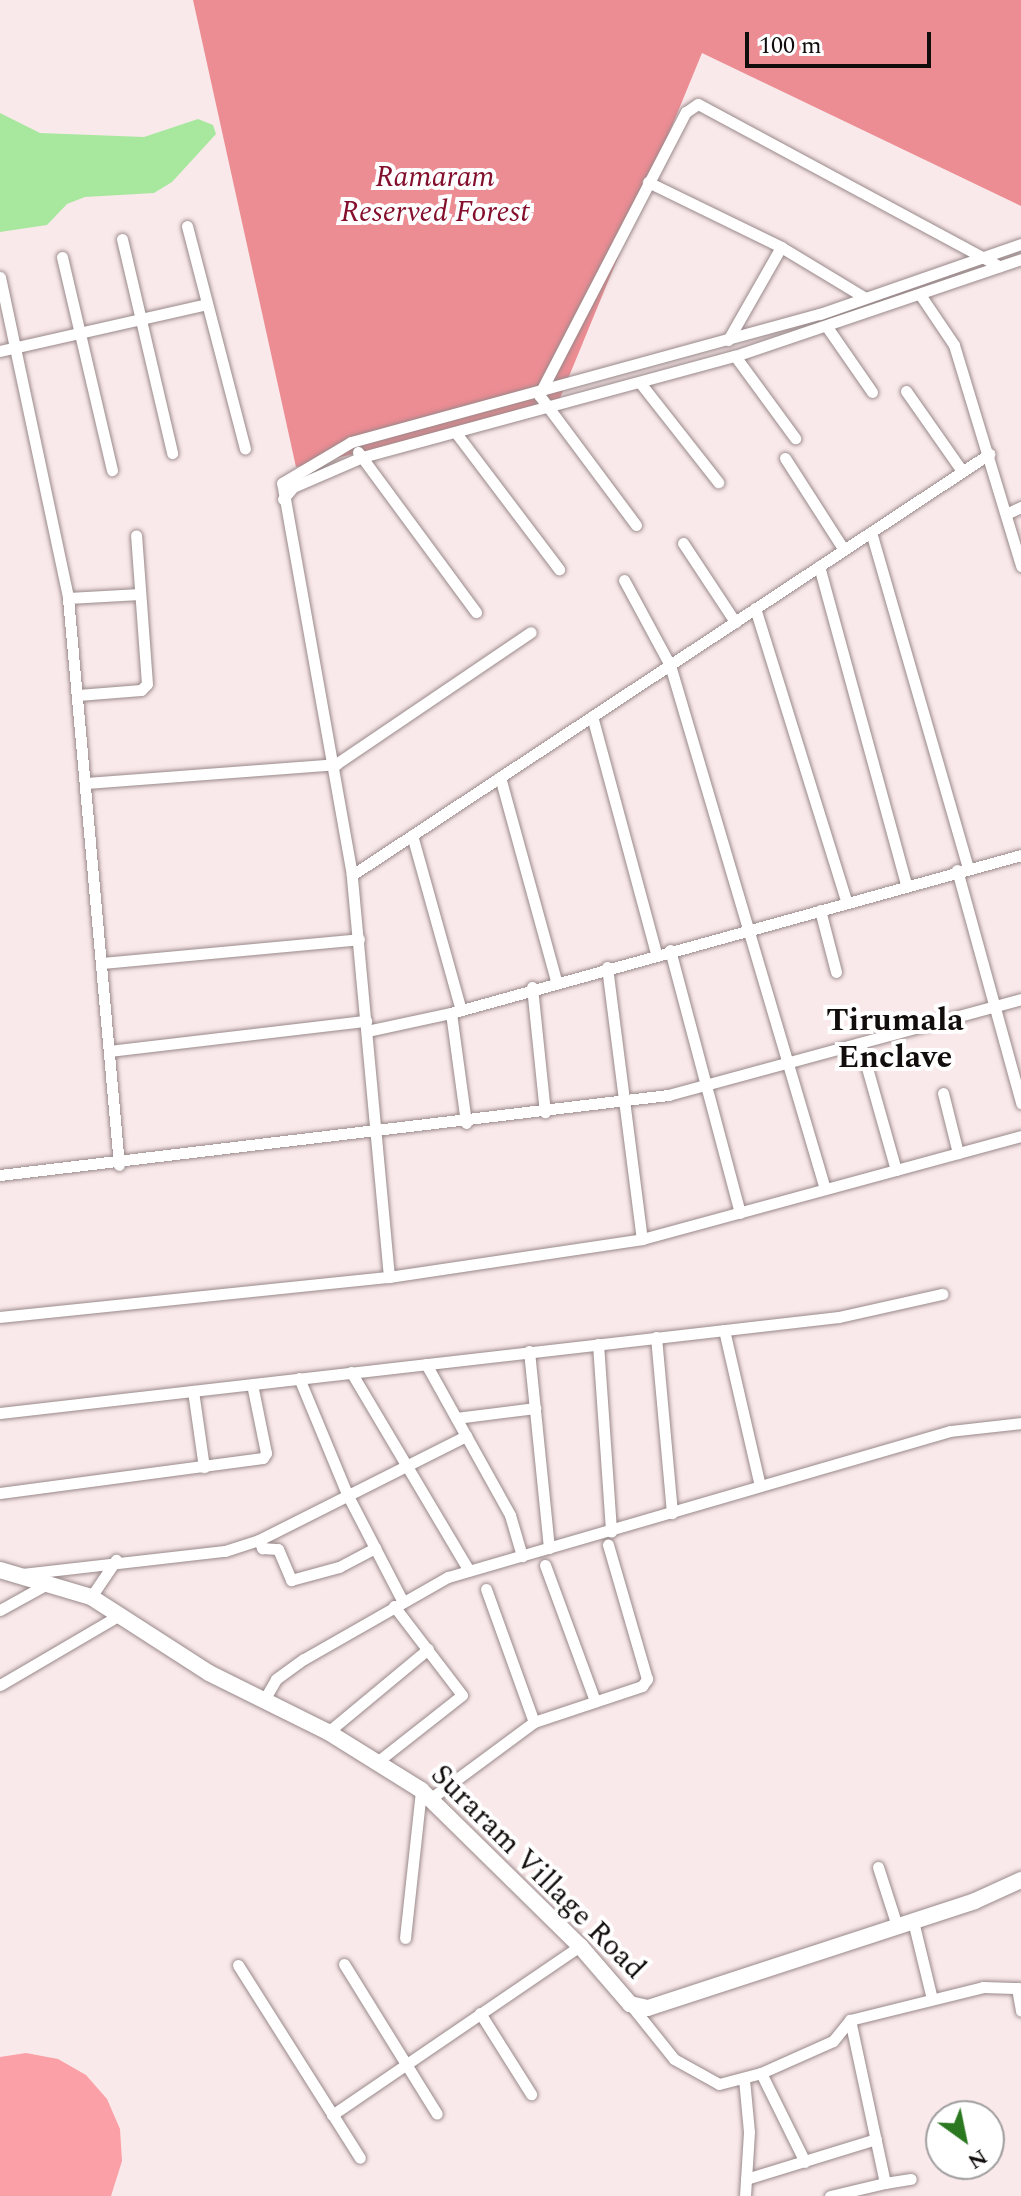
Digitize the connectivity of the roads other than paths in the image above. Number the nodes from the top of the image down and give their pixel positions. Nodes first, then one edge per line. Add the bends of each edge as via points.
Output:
1 (648, 182) junction
2 (187, 226) dead end
3 (122, 239) dead end
4 (1021, 244) edge
5 (781, 247) junction
6 (986, 256) junction
7 (62, 257) dead end
8 (1021, 259) edge
9 (999, 266) junction
10 (0, 277) edge
11 (921, 296) junction
12 (864, 297) junction
13 (207, 304) junction
14 (141, 319) junction
15 (827, 327) junction
16 (80, 333) junction
17 (728, 340) junction
18 (15, 348) junction
19 (0, 351) edge
20 (735, 356) junction
21 (641, 384) junction
22 (906, 391) dead end
23 (872, 392) dead end
24 (539, 395) junction
25 (547, 410) junction
26 (456, 433) junction
27 (795, 438) dead end
28 (351, 442) junction
29 (245, 449) dead end
30 (172, 453) dead end
31 (989, 454) junction
32 (362, 457) junction
33 (785, 458) dead end
34 (112, 470) dead end
35 (962, 471) junction
36 (718, 482) dead end
37 (283, 499) junction
38 (1021, 507) edge
39 (1006, 514) junction
40 (636, 525) dead end
41 (871, 532) junction
42 (136, 535) dead end
43 (683, 543) dead end
44 (844, 550) junction
45 (819, 566) junction
46 (1021, 566) edge
47 (559, 569) dead end
48 (624, 580) dead end
49 (140, 594) junction
50 (68, 598) junction
51 (755, 608) junction
52 (476, 612) dead end
53 (735, 622) junction
54 (531, 632) dead end
55 (670, 665) junction
56 (78, 695) junction
57 (592, 716) junction
58 (336, 764) junction
59 (500, 777) junction
60 (85, 783) junction
61 (412, 835) junction
62 (1021, 855) edge
63 (962, 869) junction
64 (352, 875) junction
65 (906, 885) junction
66 (847, 903) junction
67 (820, 910) junction
68 (751, 929) junction
69 (359, 939) junction
70 (670, 950) junction
71 (656, 954) junction
72 (102, 963) junction
73 (607, 967) junction
74 (836, 972) dead end
75 (556, 980) junction
76 (532, 987) junction
77 (1021, 999) edge
78 (995, 1007) junction
79 (456, 1012) junction
80 (366, 1026) junction
81 (860, 1043) junction
82 (109, 1051) junction
83 (788, 1062) junction
84 (707, 1084) junction
85 (943, 1093) dead end
86 (628, 1101) junction
87 (1021, 1103) edge
88 (545, 1112) junction
89 (466, 1123) junction
90 (375, 1132) junction
91 (1021, 1136) edge
92 (958, 1153) junction
93 (119, 1165) junction
94 (896, 1170) junction
95 (0, 1175) edge
96 (825, 1189) junction
97 (740, 1213) junction
98 (642, 1239) junction
99 (389, 1277) junction
100 (942, 1294) dead end
101 (0, 1317) edge
102 (724, 1330) junction
103 (656, 1337) junction
104 (598, 1344) junction
105 (529, 1351) junction
106 (426, 1364) junction
107 (351, 1372) junction
108 (299, 1378) junction
109 (252, 1384) junction
110 (193, 1391) junction
111 (535, 1408) junction
112 (0, 1413) edge
113 (456, 1418) junction
114 (1021, 1423) edge
115 (466, 1436) junction
116 (406, 1465) junction
117 (204, 1467) junction
118 (760, 1486) junction
119 (0, 1493) edge
120 (347, 1494) junction
121 (672, 1513) junction
122 (611, 1532) junction
123 (259, 1540) junction
124 (608, 1545) dead end
125 (375, 1548) junction
126 (549, 1548) junction
127 (522, 1556) junction
128 (116, 1560) junction
129 (545, 1565) dead end
130 (469, 1571) junction
131 (5, 1573) edge
132 (47, 1584) junction
133 (486, 1589) dead end
134 (91, 1597) junction
135 (398, 1603) junction
136 (0, 1610) edge
137 (120, 1615) junction
138 (428, 1649) junction
139 (0, 1685) edge
140 (264, 1700) junction
141 (595, 1701) junction
142 (534, 1722) junction
143 (328, 1732) junction
144 (377, 1762) junction
145 (425, 1795) junction
146 (878, 1867) dead end
147 (1021, 1880) edge
148 (905, 1924) junction
149 (405, 1938) dead end
150 (580, 1946) junction
151 (344, 1964) dead end
152 (238, 1965) dead end
153 (1019, 1988) edge
154 (932, 1999) junction
155 (630, 2004) junction
156 (1021, 2011) edge
157 (480, 2013) junction
158 (850, 2020) junction
159 (405, 2064) junction
160 (761, 2073) junction
161 (744, 2079) junction
162 (531, 2094) dead end
163 (437, 2114) dead end
164 (332, 2115) junction
165 (876, 2139) junction
166 (360, 2158) dead end
167 (805, 2162) junction
168 (746, 2179) junction
169 (911, 2179) dead end
170 (885, 2183) junction
171 (745, 2196) edge
172 (830, 2196) edge

1 - 5 street
1 - 6 street via 679,120 698,104
1 - 24 street
2 - 13 street
3 - 14 street
4 - 6 street
5 - 12 street
5 - 17 street
6 - 9 street
6 - 12 street
7 - 16 street
8 - 9 street
9 - 11 street
10 - 18 street
11 - 15 street
11 - 31 street via 954,345
12 - 17 street
13 - 14 street
13 - 29 street
14 - 16 street
14 - 30 street
15 - 20 street
15 - 23 street
16 - 18 street
16 - 34 street
17 - 24 street
18 - 19 street
18 - 50 street
20 - 21 street
20 - 27 street
21 - 25 street
21 - 36 street
22 - 35 street
24 - 25 street
24 - 28 street
25 - 26 street
25 - 40 street
26 - 32 street
26 - 47 street
28 - 32 street
28 - 37 street via 287,478 279,488
31 - 35 street
31 - 39 street
32 - 37 street via 293,487
32 - 52 street
33 - 44 street
35 - 41 street
37 - 58 street
38 - 39 street
39 - 46 street
41 - 44 street
41 - 63 street
42 - 49 street
43 - 53 street
44 - 45 street
45 - 51 street
45 - 65 street
48 - 55 street
49 - 50 street
49 - 56 street via 147,684 141,690
50 - 56 street
51 - 53 street
51 - 66 street
53 - 55 street
54 - 58 street
55 - 57 street
55 - 68 street
56 - 60 street
57 - 59 street
57 - 71 street
58 - 60 street
58 - 64 street
59 - 61 street
59 - 75 street
60 - 72 street
61 - 64 street
61 - 79 street
62 - 63 street
63 - 65 street
63 - 78 street
64 - 69 street
65 - 66 street
66 - 67 street
67 - 68 street
67 - 74 street
68 - 70 street
68 - 83 street
69 - 72 street
69 - 80 street
70 - 71 street
70 - 84 street
71 - 73 street
72 - 82 street
73 - 75 street
73 - 86 street
75 - 76 street
76 - 79 street
76 - 88 street
77 - 78 street
78 - 81 street
78 - 87 street
79 - 80 street
79 - 89 street
80 - 82 street
80 - 90 street
81 - 83 street
81 - 94 street
82 - 93 street
83 - 84 street
83 - 96 street
84 - 86 street
84 - 97 street
85 - 92 street
86 - 88 street
86 - 98 street
88 - 89 street
89 - 90 street
90 - 93 street
90 - 99 street
91 - 92 street
92 - 94 street
93 - 95 street
94 - 96 street
96 - 97 street
97 - 98 street
98 - 99 street
99 - 101 street
100 - 102 street via 839,1317
102 - 103 street
102 - 118 street
103 - 104 street
103 - 121 street
104 - 105 street
104 - 122 street
105 - 106 street
105 - 111 street
106 - 107 street
106 - 113 street
107 - 108 street
107 - 116 street
108 - 109 street
108 - 120 street
109 - 110 street
109 - 117 street via 266,1456
110 - 112 street
110 - 117 street
111 - 113 street
111 - 126 street
113 - 115 street
114 - 118 street via 950,1431
115 - 116 street
115 - 127 street via 510,1515
116 - 120 street
116 - 130 street
117 - 119 street
118 - 121 street
120 - 123 street
120 - 125 street
121 - 122 street
122 - 126 street
123 - 125 street via 264,1549 278,1549 291,1580 339,1567
123 - 128 street via 225,1551
124 - 141 street via 647,1679 642,1686
125 - 135 street
126 - 127 street
127 - 130 street
128 - 131 street
128 - 134 street
129 - 141 street
130 - 135 street
131 - 132 main road, Suraram Village Road
132 - 134 main road, Suraram Village Road
132 - 136 street
133 - 142 street
134 - 137 main road, Suraram Village Road
135 - 138 street
135 - 140 street via 276,1679
137 - 139 street
137 - 140 main road, Suraram Village Road via 209,1673
138 - 143 street
138 - 144 street via 461,1688 459,1700
140 - 143 main road, Suraram Village Road
141 - 142 street
142 - 145 street
143 - 144 main road, Suraram Village Road
144 - 145 main road, Suraram Village Road
145 - 149 street
145 - 150 main road, Suraram Village Road
146 - 148 street
147 - 148 main road, Suraram Village Road
148 - 154 street
148 - 155 main road, Suraram Village Road via 648,2008
150 - 155 main road, Suraram Village Road
150 - 157 street
151 - 159 street
152 - 164 street
153 - 154 street via 983,1987
153 - 156 street
154 - 158 street
155 - 161 street via 674,2059 719,2084
157 - 159 street
157 - 162 street
158 - 160 street via 833,2041
158 - 165 street
159 - 163 street
159 - 164 street
160 - 161 street
160 - 167 street
161 - 168 street
164 - 166 street
165 - 167 street
165 - 170 street
167 - 168 street
168 - 171 street
169 - 170 street
170 - 172 street

